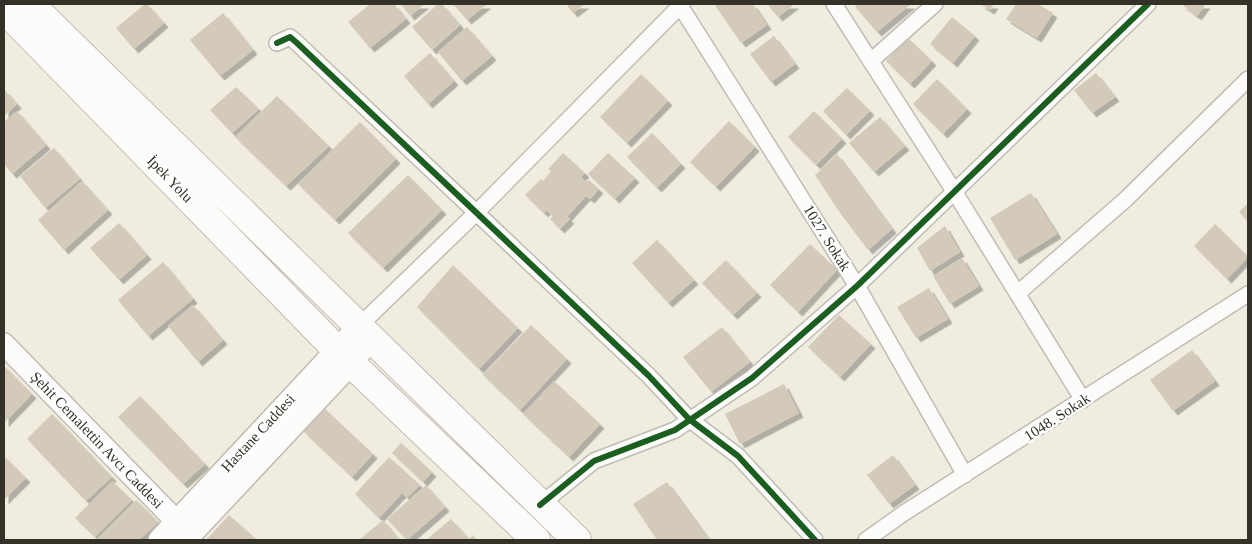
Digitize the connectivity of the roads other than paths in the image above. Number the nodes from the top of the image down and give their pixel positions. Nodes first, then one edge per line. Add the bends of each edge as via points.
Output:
1 (30, 4) edge
2 (681, 4) edge
3 (834, 4) edge
4 (935, 4) edge
5 (1148, 4) edge
6 (4, 10) edge
7 (277, 43) dead end
8 (871, 61) junction
9 (1248, 79) edge
10 (954, 191) junction
11 (477, 212) junction
12 (857, 286) junction
13 (1018, 293) junction
14 (1248, 294) edge
15 (365, 333) junction
16 (4, 344) edge
17 (344, 356) junction
18 (1083, 400) junction
19 (690, 420) junction
20 (965, 476) junction
21 (540, 505) junction
22 (182, 534) edge
23 (159, 540) edge
24 (536, 540) edge
25 (577, 540) edge
26 (815, 540) edge
27 (866, 540) edge

1 - 15 highway
2 - 11 street
2 - 12 street, 1027. Sokak
3 - 8 street
4 - 8 street
5 - 10 street
6 - 17 highway, İpek Yolu
7 - 11 street via 290,37
8 - 10 street
9 - 13 street via 1126,198
10 - 12 street
10 - 13 street
11 - 15 street
11 - 19 street via 649,376
12 - 19 street via 752,378
12 - 20 street, 1027. Sokak
13 - 18 street
14 - 18 street, 1048. Sokak
15 - 17 main road, Hastane Caddesi
15 - 21 highway
16 - 22 main road, Şehit Cemalettin Avcı Caddesi
17 - 22 main road, Hastane Caddesi
17 - 24 highway, İpek Yolu
18 - 20 street, 1048. Sokak
19 - 21 street via 675,430 594,461
19 - 26 street via 738,456
20 - 27 street, 1048. Sokak
21 - 25 highway
22 - 23 main road, Hastane Caddesi

